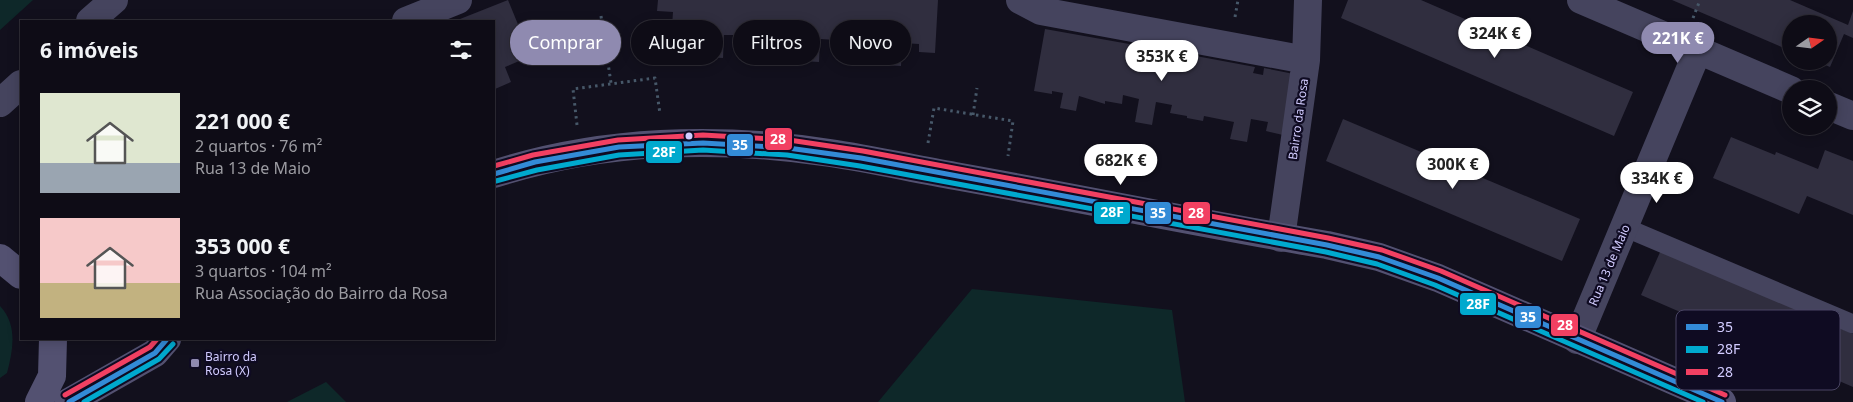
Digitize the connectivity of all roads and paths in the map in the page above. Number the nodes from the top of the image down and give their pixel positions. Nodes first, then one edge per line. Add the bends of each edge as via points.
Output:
1 (114, 0) edge
2 (458, 0) edge
3 (1020, 0) edge
4 (1308, 0) edge
5 (1581, 0) edge
6 (1700, 0) edge
7 (601, 16) dead end
8 (1694, 16) dead end
9 (91, 20) edge
10 (408, 20) edge
11 (1698, 50) junction
12 (1306, 60) junction
13 (611, 84) junction
14 (20, 85) edge
15 (1782, 86) edge
16 (977, 88) dead end
17 (0, 103) edge
18 (934, 108) dead end
19 (1837, 109) edge
20 (973, 114) junction
21 (1853, 116) edge
22 (663, 144) junction
23 (580, 153) junction
24 (495, 174) edge
25 (1003, 185) junction
26 (1624, 227) junction
27 (1282, 238) junction
28 (0, 258) edge
29 (20, 274) edge
30 (1820, 310) edge
31 (1840, 318) edge
32 (1853, 324) edge
33 (53, 340) edge
34 (166, 340) edge
35 (1577, 340) junction
36 (1676, 382) edge
37 (1694, 390) edge
38 (39, 402) edge
39 (69, 402) edge
40 (1722, 402) edge

1 - 9 street
2 - 10 street
3 - 12 street via 1041,11
4 - 12 street, Bairro da Rosa
5 - 11 street
6 - 8 path
7 - 13 path
11 - 15 street
11 - 26 street, Rua 13 de Maio
12 - 27 street, Bairro da Rosa
13 - 22 path via 655,78
13 - 23 path via 573,88
14 - 17 street
16 - 20 path
18 - 20 path
19 - 21 street
20 - 25 path via 1013,121
22 - 23 street
22 - 25 street via 757,144 821,152
23 - 24 street via 520,165
25 - 27 street
26 - 30 lane
26 - 35 street, Rua 13 de Maio
27 - 35 street via 1396,263 1438,278
28 - 29 street
31 - 32 lane
33 - 38 street via 52,376
34 - 39 street via 154,353
35 - 36 street
37 - 40 street

